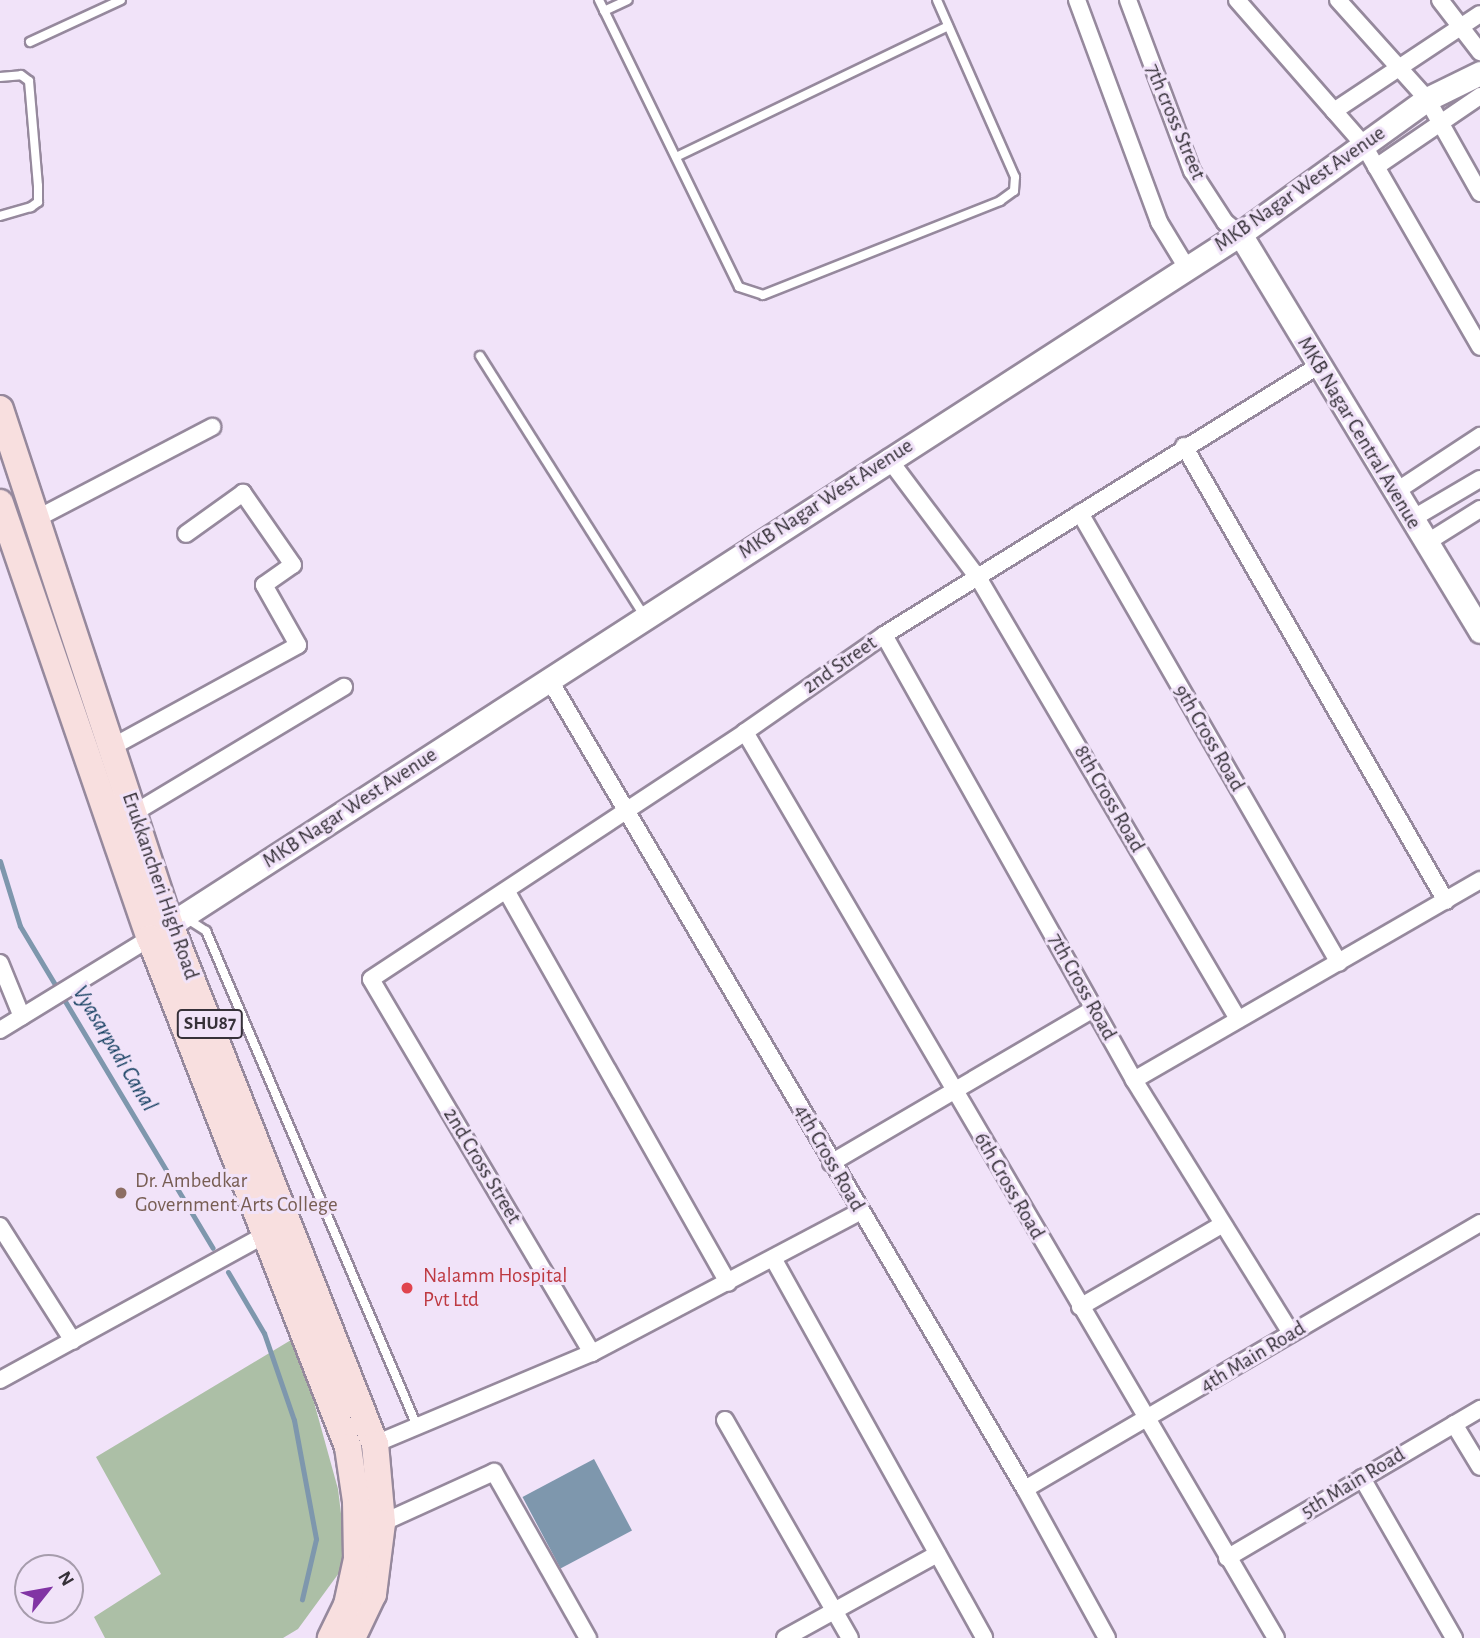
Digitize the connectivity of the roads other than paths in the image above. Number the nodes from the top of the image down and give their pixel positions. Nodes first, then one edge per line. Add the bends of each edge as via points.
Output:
1 (121, 0) edge
2 (599, 0) edge
3 (628, 0) edge
4 (937, 0) edge
5 (1077, 0) edge
6 (1128, 0) edge
7 (1237, 0) edge
8 (1338, 0) edge
9 (1440, 0) edge
10 (604, 12) junction
11 (1480, 14) edge
12 (948, 26) junction
13 (1460, 26) junction
14 (30, 42) dead end
15 (1480, 52) edge
16 (1397, 65) junction
17 (1480, 73) edge
18 (0, 77) edge
19 (1480, 96) edge
20 (1427, 99) junction
21 (1334, 111) junction
22 (1440, 121) junction
23 (1363, 144) junction
24 (676, 157) junction
25 (1376, 167) junction
26 (1480, 193) edge
27 (0, 216) edge
28 (1240, 233) junction
29 (1187, 268) junction
30 (1480, 346) edge
31 (480, 356) dead end
32 (1318, 366) junction
33 (0, 409) edge
34 (212, 427) dead end
35 (1480, 436) edge
36 (1184, 446) junction
37 (888, 458) junction
38 (1480, 479) edge
39 (1395, 492) junction
40 (0, 503) edge
41 (1480, 509) edge
42 (1080, 513) junction
43 (36, 519) junction
44 (1412, 519) junction
45 (186, 534) dead end
46 (1426, 543) junction
47 (979, 579) junction
48 (645, 617) junction
49 (1480, 631) edge
50 (884, 635) junction
51 (549, 679) junction
52 (344, 687) dead end
53 (745, 732) junction
54 (112, 747) junction
55 (628, 809) junction
56 (134, 813) junction
57 (1480, 880) edge
58 (507, 891) junction
59 (1446, 901) junction
60 (168, 926) junction
61 (0, 963) edge
62 (1339, 963) junction
63 (371, 979) joint
64 (1094, 1009) junction
65 (22, 1017) junction
66 (1238, 1020) junction
67 (0, 1030) edge
68 (1134, 1080) junction
69 (954, 1091) junction
70 (831, 1163) junction
71 (859, 1212) junction
72 (1480, 1223) edge
73 (1223, 1224) junction
74 (0, 1226) edge
75 (277, 1228) junction
76 (774, 1260) junction
77 (728, 1283) junction
78 (1080, 1307) junction
79 (1292, 1333) junction
80 (73, 1341) junction
81 (592, 1353) junction
82 (0, 1380) edge
83 (1480, 1409) edge
84 (725, 1420) dead end
85 (1147, 1420) junction
86 (1454, 1424) junction
87 (416, 1426) junction
88 (375, 1444) junction
89 (1480, 1467) edge
90 (1362, 1478) junction
91 (1025, 1489) junction
92 (382, 1523) junction
93 (937, 1553) junction
94 (1227, 1558) junction
95 (834, 1610) junction
96 (331, 1638) edge
97 (352, 1638) edge
98 (589, 1638) edge
99 (785, 1638) edge
100 (850, 1638) edge
101 (984, 1638) edge
102 (1107, 1638) edge
103 (1276, 1638) edge
104 (1454, 1638) edge

1 - 14 lane
2 - 10 lane
3 - 10 lane
4 - 12 lane
5 - 29 street via 1159,222
6 - 28 street, 7th cross Street via 1192,171 1225,222
7 - 21 street
8 - 16 street
9 - 13 street
10 - 24 lane
11 - 13 street
12 - 24 lane
12 - 24 lane via 1015,177 1014,191 1000,201 763,295 739,287
13 - 15 street
13 - 16 street
16 - 20 street
16 - 21 street
17 - 20 main road, MKB Nagar West Avenue
18 - 27 lane via 21,75 29,81 38,202 32,208
19 - 22 street
20 - 22 street
20 - 23 main road, MKB Nagar West Avenue
21 - 23 street
22 - 25 street
22 - 26 street
23 - 25 street
23 - 28 main road, MKB Nagar West Avenue
25 - 30 street
28 - 29 main road, MKB Nagar West Avenue
28 - 32 main road, MKB Nagar Central Avenue
29 - 37 main road, MKB Nagar West Avenue
31 - 48 lane
32 - 36 street, 2nd Street
32 - 39 main road, MKB Nagar Central Avenue
33 - 43 main road, Erukkancheri High Road / SHU87
34 - 43 street
35 - 39 street
36 - 42 street, 2nd Street
36 - 59 street
37 - 47 street, 8th Cross Road
37 - 48 main road, MKB Nagar West Avenue
38 - 44 street
39 - 44 main road, MKB Nagar Central Avenue
40 - 60 main road, SHU87
41 - 46 street
42 - 47 street, 2nd Street
42 - 62 street, 9th Cross Road
43 - 54 main road, Erukkancheri High Road / SHU87
44 - 46 main road, MKB Nagar Central Avenue
45 - 54 street via 243,493 293,565 264,585 298,645
46 - 49 main road, MKB Nagar Central Avenue
47 - 50 street, 2nd Street
47 - 66 street, 8th Cross Road
48 - 51 main road, MKB Nagar West Avenue
50 - 53 street, 2nd Street
50 - 64 street, 7th Cross Road
51 - 55 street, 4th Cross Road
51 - 60 main road, MKB Nagar West Avenue
52 - 56 street
53 - 55 street, 2nd Street
53 - 69 street, 6th Cross Road
54 - 56 main road, Erukkancheri High Road / SHU87
55 - 58 street, 2nd Street
55 - 70 street, 4th Cross Road
56 - 60 main road, Erukkancheri High Road / SHU87
57 - 59 street
58 - 63 street, 2nd Street
58 - 77 street
59 - 62 street
60 - 65 street
60 - 75 main road, Erukkancheri High Road / SHU87
60 - 87 lane via 206,931
61 - 65 street
62 - 66 street
63 - 81 street, 2nd Cross Street
64 - 68 street, 7th Cross Road
64 - 69 street
65 - 67 street
66 - 68 street
68 - 73 street, 7th Cross Road
69 - 70 street
69 - 78 street, 6th Cross Road
70 - 71 street, 4th Cross Road
71 - 76 street
71 - 91 street, 4th Cross Road
72 - 79 street, 4th Main Road
73 - 78 street
73 - 79 street, 7th Cross Road
74 - 80 street
75 - 80 street
75 - 88 main road, Erukkancheri High Road / SHU87
75 - 96 main road, SHU87 via 348,1447 356,1502 357,1559 347,1605
76 - 77 street
76 - 93 street
77 - 81 street
78 - 85 street, 6th Cross Road
79 - 85 street, 4th Main Road
80 - 82 street
81 - 87 street
83 - 86 street, 5th Main Road
84 - 95 street
85 - 91 street, 4th Main Road
85 - 94 street, 6th Cross Road
86 - 89 street
86 - 90 street, 5th Main Road
87 - 88 street
88 - 92 main road, Erukkancheri High Road / SHU87
90 - 94 street, 5th Main Road
90 - 104 street
91 - 102 street, 4th Cross Road
92 - 97 main road, Erukkancheri High Road / SHU87 via 373,1594
92 - 98 street via 494,1472
93 - 95 street
93 - 101 street
94 - 103 street, 6th Cross Road
95 - 99 street
95 - 100 street

